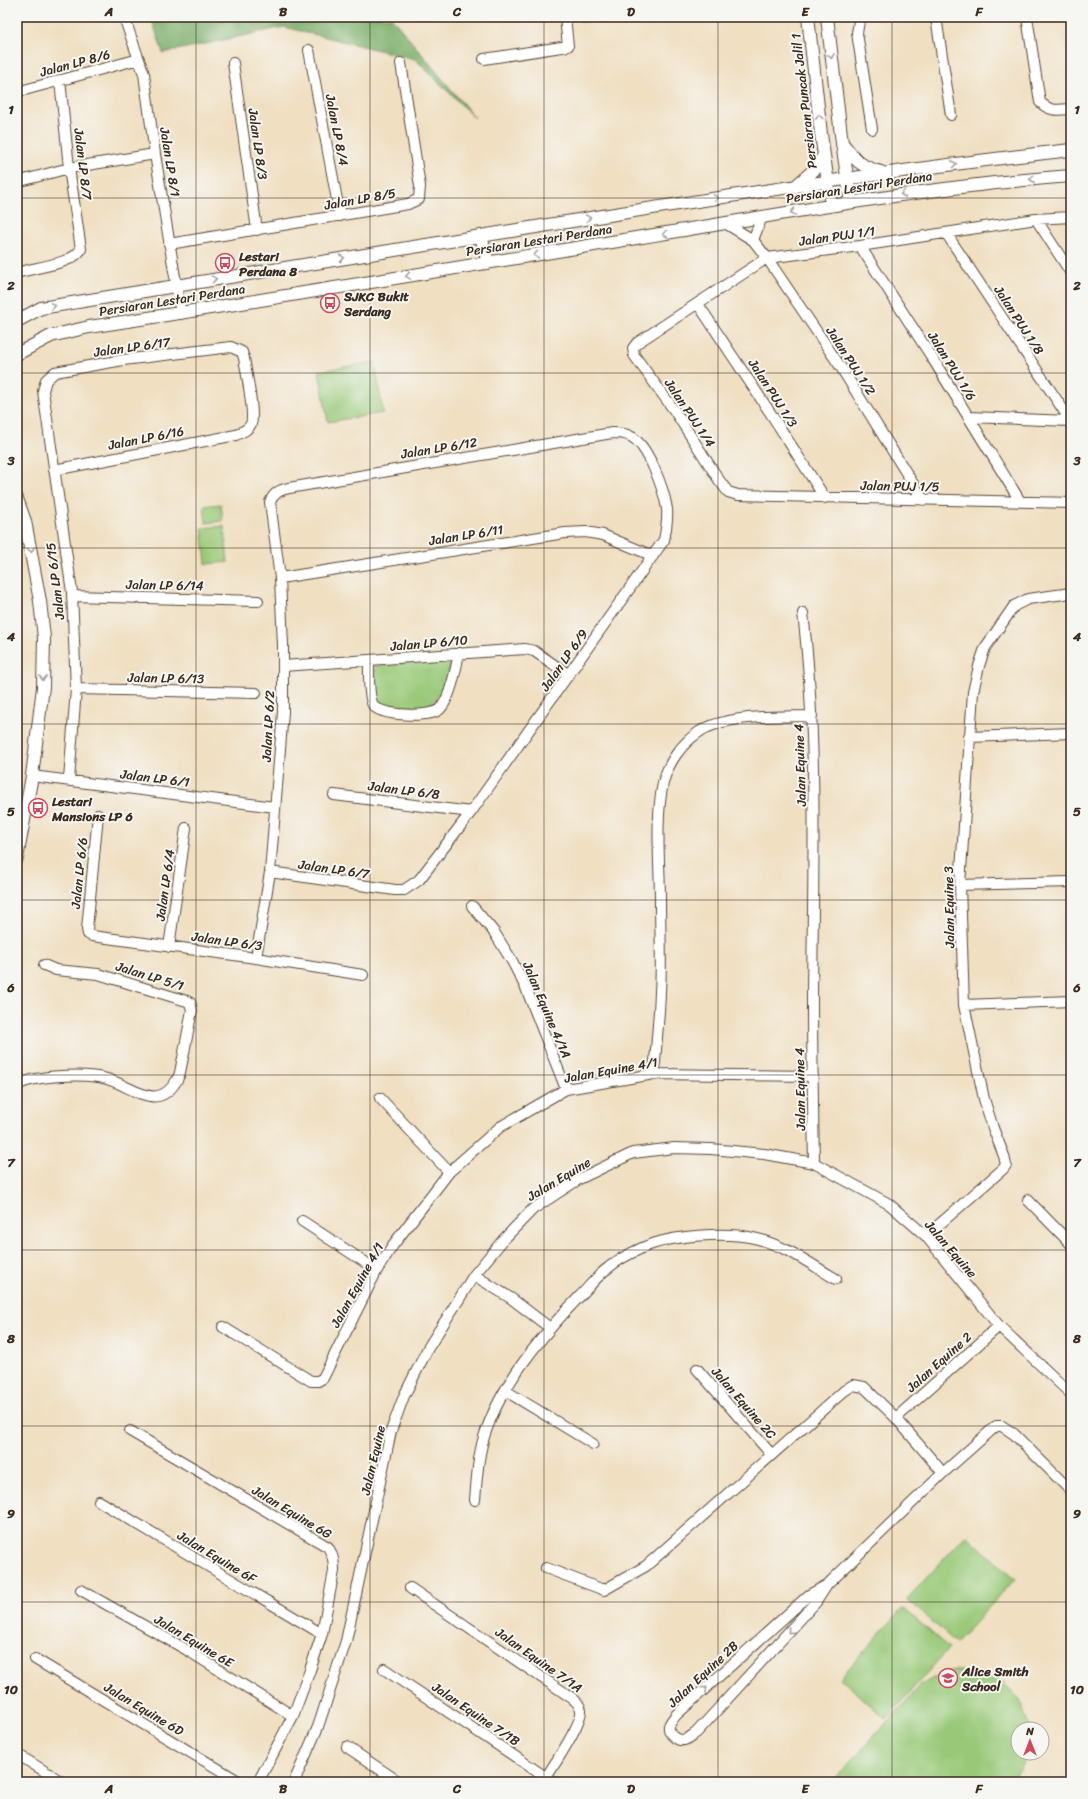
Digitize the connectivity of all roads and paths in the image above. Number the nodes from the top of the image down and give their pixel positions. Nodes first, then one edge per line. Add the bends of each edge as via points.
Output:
1 (124, 17) edge
2 (564, 17) edge
3 (808, 17) edge
4 (827, 17) edge
5 (864, 17) edge
6 (936, 17) edge
7 (1027, 17) edge
8 (309, 50) dead end
9 (139, 59) junction
10 (484, 59) dead end
11 (401, 62) dead end
12 (233, 63) dead end
13 (60, 80) junction
14 (17, 92) edge
15 (1071, 109) edge
16 (951, 115) dead end
17 (872, 129) dead end
18 (842, 143) junction
19 (1071, 150) edge
20 (155, 154) junction
21 (824, 155) junction
22 (69, 168) junction
23 (888, 173) junction
24 (1071, 176) edge
25 (848, 178) junction
26 (828, 181) junction
27 (17, 182) edge
28 (796, 186) junction
29 (851, 202) junction
30 (831, 205) junction
31 (340, 216) junction
32 (762, 217) junction
33 (1071, 217) edge
34 (1036, 219) junction
35 (725, 223) junction
36 (257, 230) junction
37 (946, 233) junction
38 (481, 236) junction
39 (753, 240) junction
40 (169, 244) junction
41 (860, 246) junction
42 (767, 258) junction
43 (488, 263) junction
44 (1071, 272) edge
45 (17, 273) edge
46 (176, 286) junction
47 (698, 304) junction
48 (181, 314) junction
49 (17, 320) edge
50 (633, 348) joint
51 (19, 355) edge
52 (46, 380) joint
53 (969, 417) junction
54 (1070, 420) edge
55 (244, 431) joint
56 (612, 433) joint
57 (54, 470) junction
58 (728, 492) joint
59 (273, 495) joint
60 (17, 498) edge
61 (824, 498) junction
62 (923, 500) junction
63 (1020, 501) junction
64 (1071, 503) edge
65 (653, 556) junction
66 (280, 578) junction
67 (1071, 593) edge
68 (72, 596) junction
69 (258, 601) dead end
70 (803, 613) dead end
71 (459, 653) junction
72 (369, 662) junction
73 (283, 666) junction
74 (570, 675) junction
75 (76, 688) junction
76 (256, 693) dead end
77 (812, 716) junction
78 (1071, 733) edge
79 (969, 737) junction
80 (32, 776) junction
81 (69, 780) junction
82 (334, 794) dead end
83 (275, 807) junction
84 (471, 812) junction
85 (98, 815) dead end
86 (186, 828) dead end
87 (18, 852) edge
88 (270, 872) junction
89 (1071, 882) edge
90 (960, 885) junction
91 (395, 890) joint
92 (472, 906) dead end
93 (88, 934) joint
94 (169, 947) junction
95 (256, 958) junction
96 (44, 965) dead end
97 (364, 975) dead end
98 (1071, 1001) edge
99 (964, 1004) junction
100 (654, 1074) junction
101 (813, 1076) junction
102 (17, 1084) edge
103 (566, 1089) junction
104 (380, 1098) dead end
105 (814, 1163) junction
106 (449, 1172) junction
107 (1028, 1200) dead end
108 (302, 1221) dead end
109 (926, 1236) junction
110 (1071, 1244) edge
111 (377, 1270) junction
112 (474, 1275) junction
113 (836, 1279) dead end
114 (999, 1326) junction
115 (223, 1327) dead end
116 (550, 1328) junction
117 (696, 1369) dead end
118 (506, 1391) junction
119 (1071, 1394) edge
120 (896, 1418) junction
121 (130, 1431) dead end
122 (593, 1444) dead end
123 (771, 1454) junction
124 (943, 1473) junction
125 (1071, 1492) edge
126 (475, 1500) dead end
127 (99, 1501) dead end
128 (546, 1568) dead end
129 (827, 1585) junction
130 (410, 1588) dead end
131 (81, 1590) dead end
132 (322, 1634) junction
133 (35, 1659) dead end
134 (384, 1669) dead end
135 (293, 1716) junction
136 (347, 1747) dead end
137 (17, 1754) edge
138 (547, 1780) edge
139 (62, 1782) edge
140 (240, 1782) edge
141 (258, 1782) edge
142 (294, 1782) edge
143 (399, 1782) edge

1 - 9 street, Jalan LP 8/1
2 - 10 street via 568,46
21 -> 3 main road, Persiaran Puncak Jalil 1
4 -> 18 main road
5 - 17 street via 859,21 857,34
6 - 16 street
7 - 15 street via 1040,102 1053,110
8 - 31 street, Jalan LP 8/4
9 - 13 street, Jalan LP 8/6
9 - 20 street, Jalan LP 8/1 via 144,74
11 - 31 street, Jalan LP 8/5 via 420,186 419,199 408,204
12 - 36 street, Jalan LP 8/3
13 - 14 street, Jalan LP 8/6
13 - 22 street, Jalan LP 8/7
18 - 23 main road via 866,168
18 - 25 main road
23 -> 19 main road, Persiaran Lestari Perdana
20 - 22 street
20 - 40 street, Jalan LP 8/1
21 - 26 main road, Persiaran Puncak Jalil 1
21 - 28 main road via 814,170
22 - 27 street
22 - 45 street, Jalan LP 8/7 via 82,247 80,251 55,264
23 - 25 main road, Persiaran Lestari Perdana
24 -> 29 main road, Persiaran Lestari Perdana via 950,187
25 - 26 main road, Persiaran Lestari Perdana
25 - 29 main road
26 - 28 main road, Persiaran Lestari Perdana
26 - 30 main road, Persiaran Puncak Jalil 1
38 -> 28 main road, Persiaran Lestari Perdana
29 - 30 main road, Persiaran Lestari Perdana
30 -> 32 main road, Persiaran Lestari Perdana
31 - 36 street, Jalan LP 8/5
32 - 35 main road, Persiaran Lestari Perdana
32 - 39 street
33 - 34 street, Jalan PUJ 1/1
34 - 37 street, Jalan PUJ 1/1
34 - 44 street
35 - 39 street, Jalan PUJ 1/2
35 -> 43 main road, Persiaran Lestari Perdana
36 - 40 street, Jalan LP 8/5
37 - 41 street, Jalan PUJ 1/1
37 - 54 street, Jalan PUJ 1/8
38 - 43 main road
46 -> 38 main road, Persiaran Lestari Perdana
39 - 42 street, Jalan PUJ 1/2
40 - 46 street, Jalan LP 8/1
41 - 42 street, Jalan PUJ 1/1
41 - 53 street, Jalan PUJ 1/6
42 - 47 street, Jalan PUJ 1/1
42 - 62 street, Jalan PUJ 1/2 via 842,369
43 -> 48 main road, Persiaran Lestari Perdana
46 - 48 street, Jalan LP 8/1
49 -> 46 main road, Persiaran Lestari Perdana via 41,308
47 - 50 street, Jalan PUJ 1/1
47 - 61 street, Jalan PUJ 1/3
48 - 51 main road, Persiaran Lestari Perdana via 89,327 51,336
50 - 58 street, Jalan PUJ 1/4 via 634,354
52 - 55 street, Jalan LP 6/17 via 55,372 123,360 224,347 237,348 244,358 252,417 249,427
52 - 57 street, Jalan LP 6/15 via 43,391
53 - 54 street
53 - 63 street, Jalan PUJ 1/6
55 - 57 street, Jalan LP 6/16
56 - 59 street, Jalan LP 6/12 via 304,485 280,490
56 - 65 street, Jalan LP 6/9 via 622,433 638,442 644,449 663,492 667,525 664,540
57 - 68 street, Jalan LP 6/15
58 - 61 street, Jalan PUJ 1/5 via 738,495
59 - 66 street, Jalan LP 6/2 via 271,507
60 -> 80 main road via 25,520 44,638 43,687
61 - 62 street, Jalan PUJ 1/5
62 - 63 street, Jalan PUJ 1/5
63 - 64 street, Jalan PUJ 1/5
65 - 66 street, Jalan LP 6/11 via 603,535 586,532 565,533
65 - 74 street, Jalan LP 6/9
66 - 73 street, Jalan LP 6/2
67 - 79 street, Jalan Equine 3 via 1028,599 1014,606 1005,618 985,648 979,666 973,692
68 - 69 street, Jalan LP 6/14
68 - 75 street, Jalan LP 6/15
70 - 77 street
71 - 72 street, Jalan LP 6/10
71 - 72 street via 445,702 433,713 423,715 381,711 373,705
71 - 74 street, Jalan LP 6/10 via 534,650
72 - 73 street, Jalan LP 6/10
73 - 83 street, Jalan LP 6/2 via 283,712
74 - 84 street, Jalan LP 6/9
75 - 76 street, Jalan LP 6/13
75 - 81 street, Jalan LP 6/15
77 - 100 street, Jalan Equine 4 via 733,720 716,724 688,741 668,768 663,783 659,822 660,992
77 - 101 street, Jalan Equine 4
78 - 79 street
79 - 90 street, Jalan Equine 3
80 - 81 street, Jalan LP 6/1
80 - 87 main road
81 - 83 street, Jalan LP 6/1
82 - 84 street, Jalan LP 6/8
83 - 88 street, Jalan LP 6/2
84 - 91 street, Jalan LP 6/9 via 419,880 404,890
85 - 93 street, Jalan LP 6/6
86 - 94 street, Jalan LP 6/4
88 - 91 street, Jalan LP 6/7
88 - 95 street, Jalan LP 6/2
89 - 90 street
90 - 99 street, Jalan Equine 3
92 - 103 street, Jalan Equine 4/1A via 494,932 512,960 526,988
93 - 94 street, Jalan LP 6/3 via 96,938
94 - 95 street, Jalan LP 6/3
95 - 97 street, Jalan LP 6/3
96 - 102 street, Jalan LP 5/1 via 56,970 98,974 190,1002 192,1010 179,1077 172,1088 161,1095 148,1097 107,1079 78,1076 42,1078
98 - 99 street
99 - 109 street, Jalan Equine 3 via 984,1099 1006,1165
100 - 101 street, Jalan Equine 4/1
100 - 103 street, Jalan Equine 4/1
101 - 105 street, Jalan Equine 4
103 - 106 street, Jalan Equine 4/1 via 500,1127
104 - 106 street
105 - 109 street, Jalan Equine via 889,1204
105 - 112 street, Jalan Equine via 764,1154 711,1149 674,1148 633,1153 579,1178 533,1209
106 - 111 street, Jalan Equine 4/1
107 - 110 street
108 - 111 street
109 - 114 street, Jalan Equine
111 - 115 street, Jalan Equine 4/1 via 323,1378 318,1381 311,1381
112 - 116 street via 512,1299
112 - 142 street, Jalan Equine via 428,1348 404,1396 391,1431 346,1641 318,1727
113 - 116 street via 789,1252 758,1239 698,1236 668,1239 642,1248 608,1268
114 - 119 street, Jalan Equine
114 - 120 street, Jalan Equine 2
116 - 118 street via 525,1360
117 - 123 street, Jalan Equine 2C
118 - 122 street
118 - 126 street via 485,1432 478,1465
120 - 123 street via 864,1387 853,1385
120 - 124 street
121 - 132 street, Jalan Equine 6G via 328,1547 334,1561 334,1571
123 - 128 street via 646,1566 610,1587 604,1590
124 - 125 street, Jalan Equine 2B via 996,1426 1002,1426 1014,1434
124 - 129 street, Jalan Equine 2B
127 - 132 street, Jalan Equine 6F
129 -> 129 street, Jalan Equine 2B via 816,1602 696,1733 685,1740 674,1737 669,1724 676,1715 809,1595
130 - 138 street, Jalan Equine 7/1A via 578,1703 581,1710 579,1723
131 - 135 street, Jalan Equine 6E via 187,1650
132 - 135 street, Jalan Equine 6G
133 - 140 street, Jalan Equine 6D
134 - 138 street, Jalan Equine 7/1B
135 - 141 street, Jalan Equine 6G
136 - 143 street
137 - 139 street

